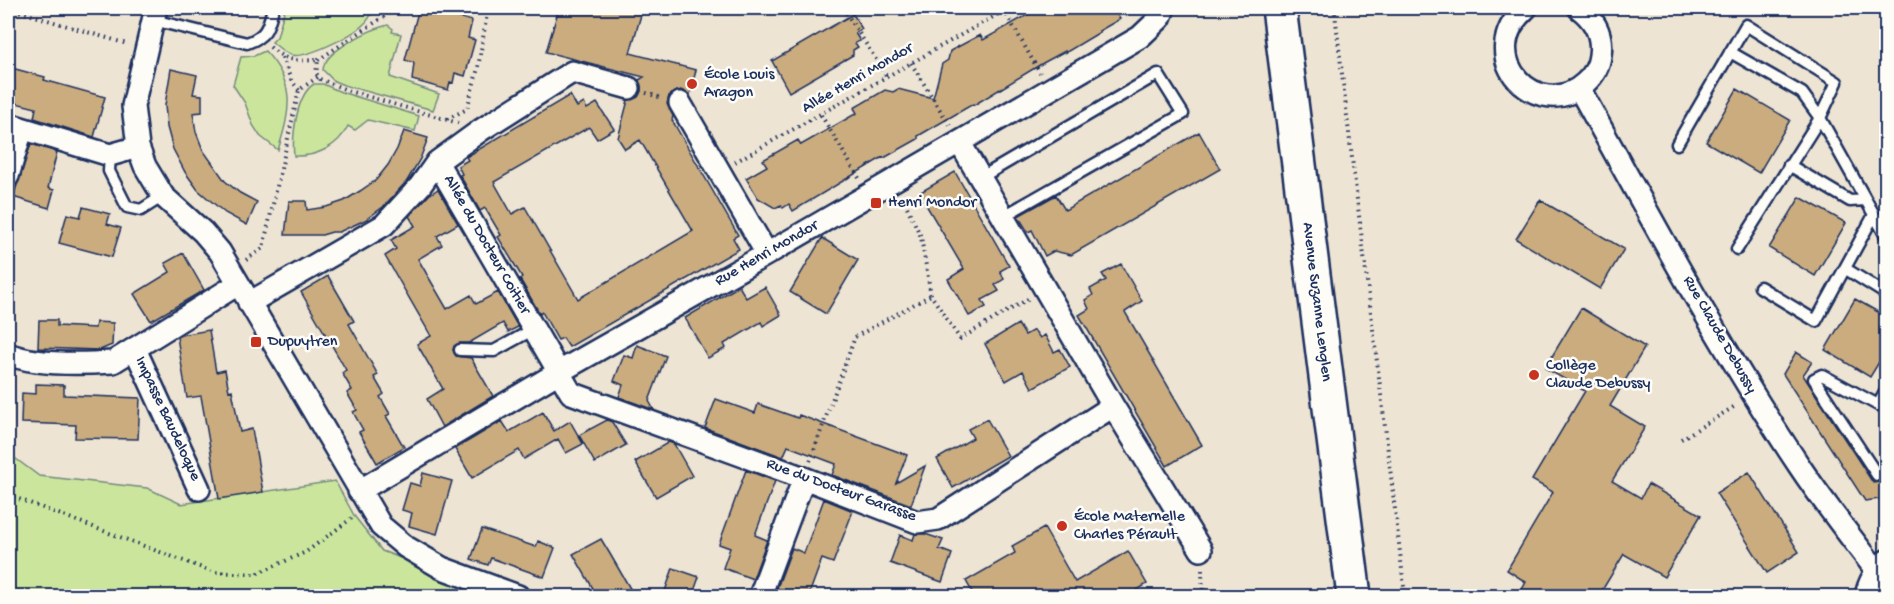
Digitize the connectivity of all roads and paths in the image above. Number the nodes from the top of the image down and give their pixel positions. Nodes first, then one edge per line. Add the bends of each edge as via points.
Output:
1 (8, 8) edge
2 (273, 8) edge
3 (397, 8) edge
4 (488, 8) edge
5 (843, 8) edge
6 (1009, 8) edge
7 (1164, 8) edge
8 (1279, 8) edge
9 (1338, 8) edge
10 (1526, 8) edge
11 (1579, 8) edge
12 (1004, 10) junction
13 (154, 14) edge
14 (260, 38) junction
15 (145, 49) junction
16 (1730, 52) junction
17 (282, 57) junction
18 (318, 60) junction
19 (911, 63) junction
20 (318, 77) junction
21 (887, 77) junction
22 (629, 88) joint
23 (1579, 88) junction
24 (298, 90) junction
25 (1049, 90) junction
26 (680, 103) joint
27 (821, 115) junction
28 (1820, 118) junction
29 (446, 119) junction
30 (15, 127) edge
31 (482, 130) junction
32 (960, 143) junction
33 (1677, 144) dead end
34 (138, 147) junction
35 (110, 155) junction
36 (437, 162) junction
37 (1790, 165) junction
38 (719, 171) junction
39 (8, 176) edge
40 (980, 178) junction
41 (894, 180) junction
42 (868, 194) junction
43 (162, 196) junction
44 (1866, 201) junction
45 (1874, 215) junction
46 (1002, 217) junction
47 (1887, 236) edge
48 (1737, 249) dead end
49 (220, 252) junction
50 (767, 254) junction
51 (1846, 269) junction
52 (238, 284) junction
53 (1760, 287) dead end
54 (1044, 289) junction
55 (1887, 294) edge
56 (930, 295) junction
57 (249, 303) junction
58 (534, 329) junction
59 (135, 349) junction
60 (460, 350) dead end
61 (8, 354) edge
62 (559, 372) junction
63 (1887, 391) edge
64 (1754, 395) junction
65 (1882, 404) edge
66 (1113, 406) junction
67 (1681, 438) dead end
68 (1887, 474) edge
69 (804, 478) junction
70 (199, 489) dead end
71 (8, 495) edge
72 (364, 499) junction
73 (1201, 550) joint
74 (1881, 565) edge
75 (518, 597) edge
76 (760, 597) edge
77 (1203, 597) edge
78 (1354, 597) edge
79 (1405, 597) edge
80 (1866, 597) edge

1 - 15 path
2 - 14 lane
3 - 18 path
4 - 29 path via 467,109
5 - 21 path
6 - 12 path, Allée Henri Mondor
7 - 25 street, Rue Henri Mondor via 1160,18 1140,38
8 - 78 main road, Avenue Suzanne Lenglen
9 - 79 path via 1335,13
10 - 23 street via 1516,17 1506,38 1506,60 1512,74 1529,89 1551,96
11 - 23 street via 1598,29 1601,45 1592,77
12 - 19 path, Allée Henri Mondor
12 - 25 path
13 - 14 lane via 247,43
13 - 15 street
14 - 17 path
15 - 34 street via 133,106
16 - 28 lane via 1802,93
16 - 28 lane via 1746,25 1837,82
16 - 33 lane
17 - 18 path
17 - 24 path
18 - 20 path
19 - 21 path, Allée Henri Mondor
19 - 32 path
20 - 24 path
20 - 29 path via 349,91
21 - 27 path, Allée Henri Mondor
22 - 26 path
22 - 31 street via 572,72
23 - 64 street, Rue Claude Debussy
24 - 49 path via 263,248 244,261 232,244
25 - 32 street, Rue Henri Mondor
26 - 38 street
27 - 38 path, Allée Henri Mondor
27 - 42 path
28 - 37 lane
28 - 44 lane
29 - 31 path
30 - 35 street
30 - 39 street
31 - 36 street
32 - 40 street
32 - 41 street, Rue Henri Mondor
34 - 35 street
34 - 43 street
35 - 43 lane via 109,171 127,207 141,210
36 - 57 street via 384,225
36 - 58 street, Allée du Docteur Coitier
37 - 44 lane via 1851,201
37 - 48 lane
38 - 50 street
40 - 46 street
40 - 46 lane via 1158,74 1183,114
41 - 42 street, Rue Henri Mondor
41 - 56 path via 921,237
42 - 50 street, Rue Henri Mondor
43 - 49 street
44 - 45 lane
45 - 47 lane
45 - 51 lane
46 - 54 street
49 - 52 street
50 - 62 street, Rue Henri Mondor
51 - 53 lane via 1816,321
51 - 55 lane
52 - 57 street
52 - 59 street
54 - 56 path via 960,339
54 - 66 street
56 - 69 path via 855,337
57 - 72 street
58 - 60 lane, Allée du Docteur Coitier via 494,351
58 - 62 street, Allée du Docteur Coitier
59 - 61 street via 113,362 97,363 23,360
59 - 70 street, Impasse Baudeloque
62 - 69 street, Rue du Docteur Garasse via 571,393
62 - 72 street, Rue Henri Mondor
63 - 65 lane
64 - 67 path
64 - 74 street, Rue Claude Debussy via 1801,468
65 - 68 lane via 1822,375 1814,379 1877,475
66 - 69 street, Rue du Docteur Garasse via 938,519 917,522
66 - 73 street
69 - 76 street
71 - 72 path via 213,572 256,574 306,552
72 - 75 street via 381,526 406,548 442,568
73 - 77 path
74 - 80 street via 1868,585

